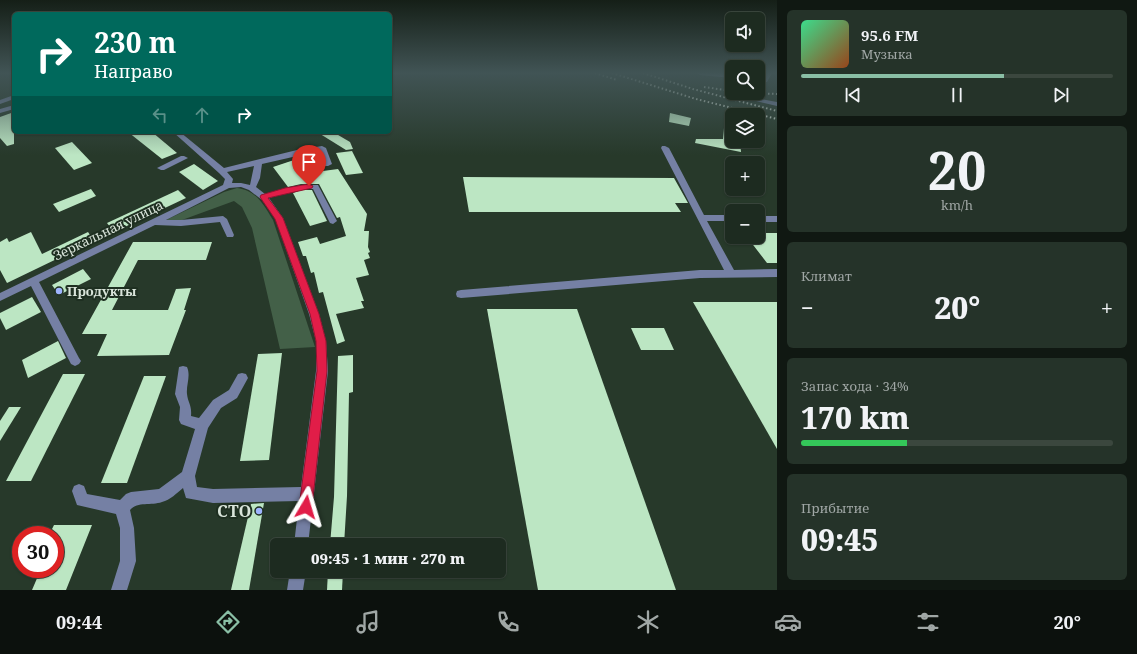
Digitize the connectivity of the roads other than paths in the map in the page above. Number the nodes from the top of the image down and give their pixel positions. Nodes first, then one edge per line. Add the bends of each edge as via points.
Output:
1 (761, 101) edge
2 (777, 104) edge
3 (12, 108) edge
4 (0, 111) edge
5 (178, 134) edge
6 (665, 148) dead end
7 (184, 158) dead end
8 (258, 164) junction
9 (328, 164) dead end
10 (161, 168) dead end
11 (222, 171) junction
12 (227, 186) junction
13 (252, 188) junction
14 (263, 197) junction
15 (702, 218) junction
16 (725, 218) edge
17 (765, 219) edge
18 (777, 219) edge
19 (333, 221) dead end
20 (153, 222) junction
21 (230, 235) dead end
22 (777, 273) edge
23 (731, 274) junction
24 (33, 281) junction
25 (461, 294) dead end
26 (0, 297) edge
27 (75, 360) dead end
28 (183, 371) dead end
29 (242, 378) dead end
30 (202, 425) junction
31 (188, 476) junction
32 (79, 491) dead end
33 (307, 494) junction
34 (122, 508) junction
35 (302, 538) edge
36 (297, 578) edge
37 (119, 590) edge
38 (296, 590) edge

1 - 2 street
3 - 4 street
5 - 11 street
6 - 15 street
7 - 10 street
8 - 9 street via 322,148
8 - 11 street
8 - 13 street via 257,179
11 - 12 street via 229,179
12 - 13 street via 241,185
12 - 20 street, Зеркальная улица
13 - 14 street
14 - 19 street via 301,187 315,187
14 - 33 street via 279,218 314,314 321,341 322,371
15 - 16 street
15 - 23 street
17 - 18 street
20 - 21 street via 223,219
20 - 24 street, Зеркальная улица
22 - 23 street
23 - 25 street via 700,274
24 - 26 street, Зеркальная улица
24 - 27 street
28 - 30 street via 181,394 186,407 185,420
29 - 30 street via 234,394 217,404
30 - 31 street
31 - 33 street via 191,493 213,496
31 - 34 street via 161,496 131,499
32 - 34 street via 82,500
33 - 35 street
34 - 37 street via 127,528 128,561
36 - 38 street

